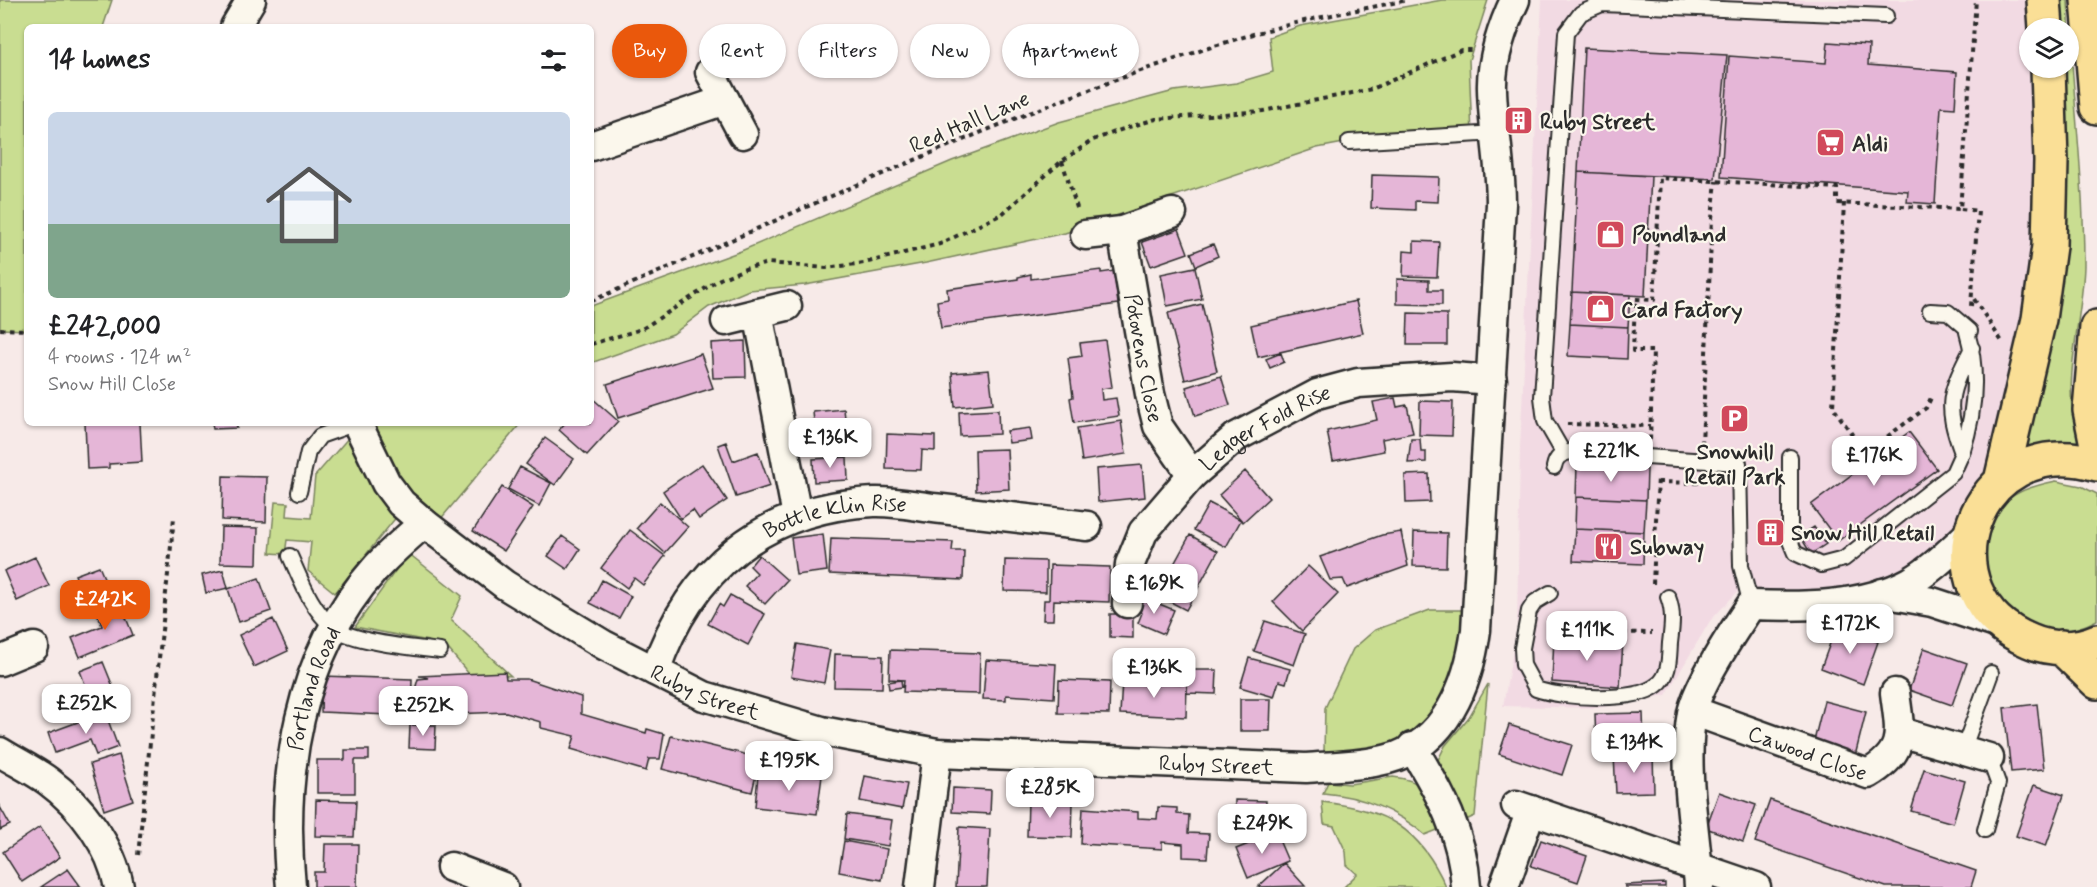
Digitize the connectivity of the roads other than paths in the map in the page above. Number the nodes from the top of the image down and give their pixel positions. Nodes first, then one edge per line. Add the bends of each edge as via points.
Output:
1 (251, 0) edge
2 (1515, 0) edge
3 (2044, 0) edge
4 (2088, 0) edge
5 (1886, 16) dead end
6 (2045, 18) edge
7 (237, 24) edge
8 (713, 78) edge
9 (2048, 78) edge
10 (725, 100) junction
11 (2097, 108) edge
12 (1497, 133) junction
13 (743, 134) dead end
14 (1349, 142) dead end
15 (594, 145) edge
16 (1172, 213) dead end
17 (1122, 231) junction
18 (1085, 235) road end
19 (787, 306) dead end
20 (1930, 311) dead end
21 (758, 313) junction
22 (726, 321) dead end
23 (2097, 327) edge
24 (1972, 348) junction
25 (1491, 380) junction
26 (348, 426) edge
27 (358, 426) edge
28 (2097, 445) edge
29 (1962, 453) junction
30 (1564, 454) junction
31 (1790, 457) dead end
32 (2097, 464) edge
33 (1554, 466) dead end
34 (1192, 475) junction
35 (2001, 481) junction
36 (299, 492) dead end
37 (797, 516) junction
38 (424, 523) junction
39 (1088, 526) dead end
40 (1971, 532) junction
41 (290, 556) dead end
42 (1550, 593) dead end
43 (1882, 593) junction
44 (1668, 597) dead end
45 (1127, 603) dead end
46 (1751, 605) junction
47 (2002, 625) junction
48 (334, 628) junction
49 (2097, 641) edge
50 (34, 647) dead end
51 (2061, 647) junction
52 (440, 651) dead end
53 (0, 661) edge
54 (655, 671) junction
55 (1990, 673) dead end
56 (2097, 682) edge
57 (1894, 693) dead end
58 (1693, 711) junction
59 (1900, 732) junction
60 (1412, 747) junction
61 (0, 752) edge
62 (937, 753) junction
63 (1976, 754) junction
64 (1986, 830) dead end
65 (451, 867) dead end
66 (1698, 876) edge
67 (119, 887) edge
68 (291, 887) edge
69 (503, 887) edge
70 (920, 887) edge
71 (1466, 887) edge
72 (1504, 887) edge
73 (1756, 887) edge

1 - 7 street
2 - 12 street, Ruby Street via 1498,49 1491,87
3 - 6 highway
4 - 11 highway
5 - 30 lane via 1602,4 1581,13 1566,33 1542,397 1545,421
8 - 10 street
9 - 35 highway via 2049,246 2039,319
10 - 13 street
10 - 15 street
12 - 14 lane
12 - 25 street, Ruby Street via 1501,204
16 - 17 street
17 - 18 street
17 - 34 street, Potovens Close via 1158,426
19 - 21 street
20 - 24 lane via 1948,312 1965,325 1970,331 1967,332
21 - 22 street
21 - 37 street
23 - 28 highway via 2090,410
24 - 29 lane via 1975,410
24 - 29 lane via 1950,397 1954,431
25 - 34 street, Ledger Fold Rise via 1403,378 1358,383 1317,394 1236,437
25 - 60 street, Ruby Street via 1472,663 1450,714
26 - 36 lane via 320,436 308,452
27 - 38 street, Ruby Street via 386,483
29 - 31 lane via 1953,473 1844,559 1821,565 1795,553 1790,541
30 - 33 lane
30 - 46 lane via 1739,463 1741,566
32 - 35 highway via 2080,459 2038,461
34 - 45 street, Ledger Fold Rise via 1143,532 1130,564
35 - 40 highway via 1977,513
37 - 39 street, Bottle Klin Rise via 835,506 876,502
37 - 54 street, Bottle Klin Rise via 759,534 701,582 669,634
38 - 48 street, Portland Road via 374,570
38 - 54 street, Ruby Street via 505,585
40 - 43 street via 1919,576
40 - 47 highway via 1970,571 1979,597
41 - 48 lane via 310,599
42 - 44 lane via 1529,611 1522,648 1523,664 1536,689 1552,695 1623,696 1658,685 1666,673 1669,657 1673,608
43 - 46 street via 1809,605
43 - 47 street via 1932,602
46 - 58 street via 1729,637
47 - 51 highway via 2035,643
48 - 52 lane via 381,644
48 - 68 street, Portland Road via 317,660 293,754 288,820
49 - 51 highway
50 - 53 street
51 - 56 highway
54 - 62 street, Ruby Street via 704,696 810,728
55 - 63 lane
57 - 59 street
58 - 59 street, Cawood Close via 1868,774 1885,764 1897,749
58 - 66 street via 1688,750
59 - 63 street
60 - 62 street, Ruby Street via 1390,759 1306,768
60 - 71 street via 1441,794 1455,828 1465,858
61 - 67 street via 49,781 90,822 117,874
62 - 70 street
63 - 64 lane via 1998,783
65 - 69 street
66 - 72 street via 1523,808
66 - 73 street

